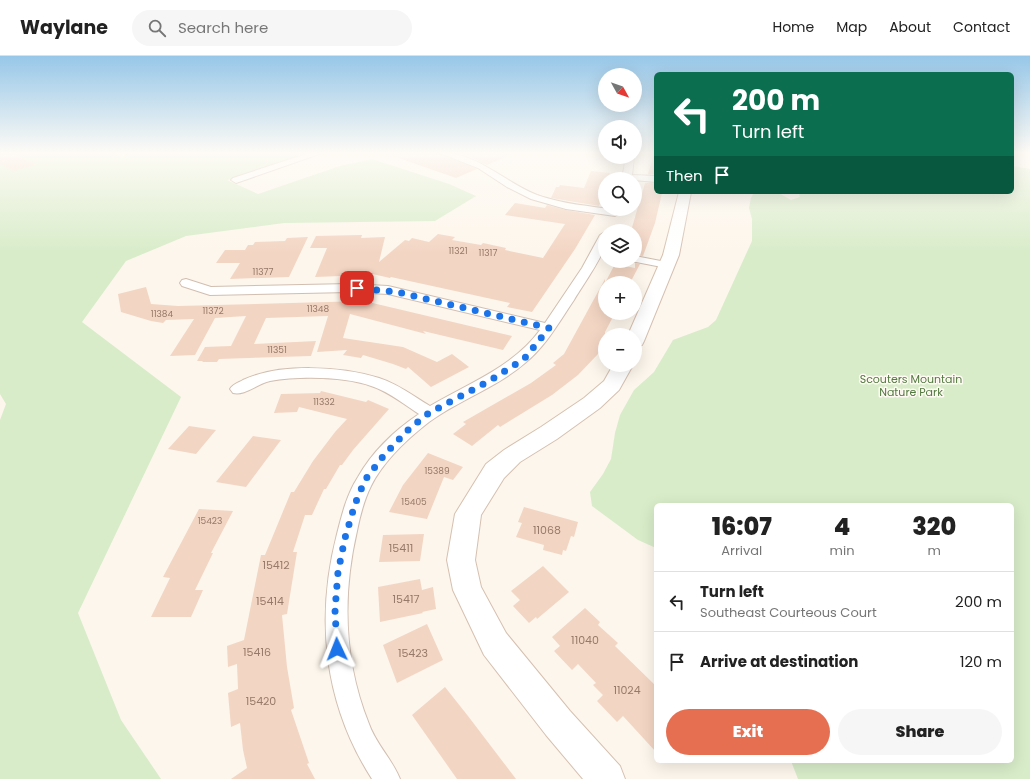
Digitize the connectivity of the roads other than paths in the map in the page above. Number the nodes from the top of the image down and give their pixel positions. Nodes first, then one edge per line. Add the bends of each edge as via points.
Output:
1 (511, 186) edge
2 (684, 194) edge
3 (598, 209) edge
4 (598, 257) edge
5 (642, 260) edge
6 (667, 265) junction
7 (186, 282) dead end
8 (549, 328) junction
9 (640, 328) edge
10 (620, 372) edge
11 (238, 389) dead end
12 (429, 413) junction
13 (387, 779) edge
14 (606, 779) edge

1 - 3 street via 534,197 566,206
2 - 6 street via 676,236
4 - 8 street
5 - 6 street
6 - 9 street
7 - 8 street via 210,291 350,288 388,290
8 - 12 street via 524,359
10 - 14 street via 612,385 592,402 512,456 495,471 468,514 461,560 467,590 495,644
11 - 12 street via 258,379 278,376 312,374 352,377 382,384
12 - 13 street via 385,454 365,480 345,538 338,572 335,610 337,649 347,699 359,732

